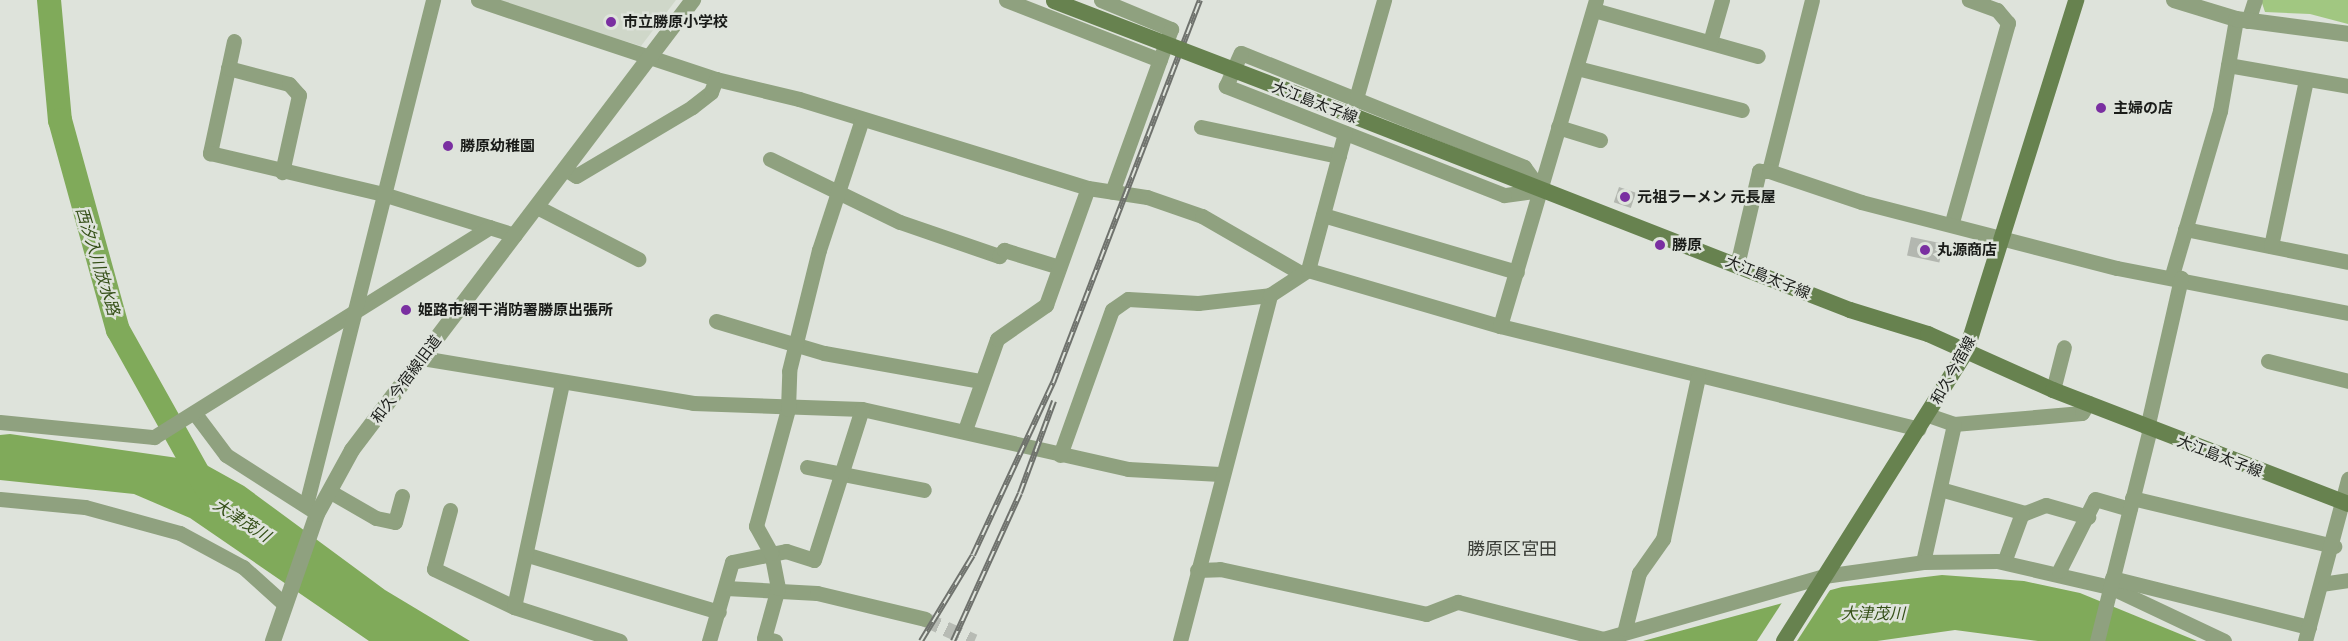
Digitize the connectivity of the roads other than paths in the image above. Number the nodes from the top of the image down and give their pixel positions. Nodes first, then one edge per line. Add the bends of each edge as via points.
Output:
1 (433, 0) edge
2 (478, 0) edge
3 (693, 0) edge
4 (1006, 0) edge
5 (1053, 0) edge
6 (1101, 0) edge
7 (1384, 0) edge
8 (1722, 0) edge
9 (1812, 0) edge
10 (1969, 0) edge
11 (2076, 0) edge
12 (2174, 0) edge
13 (2255, 0) edge
14 (1595, 5) edge
15 (2242, 20) junction
16 (2348, 34) edge
17 (234, 41) dead end
18 (1710, 42) junction
19 (1758, 56) dead end
20 (650, 57) junction
21 (1160, 60) junction
22 (2228, 65) junction
23 (228, 68) junction
24 (1577, 68) junction
25 (716, 79) junction
26 (2306, 80) junction
27 (2348, 86) edge
28 (1358, 95) junction
29 (1742, 110) dead end
30 (862, 119) junction
31 (1201, 127) dead end
32 (1558, 127) junction
33 (1345, 133) junction
34 (1600, 140) dead end
35 (1339, 156) junction
36 (770, 159) dead end
37 (565, 169) junction
38 (1769, 171) junction
39 (282, 172) junction
40 (1088, 188) junction
41 (1541, 190) junction
42 (1112, 192) junction
43 (382, 194) junction
44 (835, 194) junction
45 (537, 207) junction
46 (1323, 215) junction
47 (1952, 222) junction
48 (490, 227) junction
49 (2185, 229) junction
50 (515, 235) junction
51 (2003, 239) junction
52 (2271, 246) junction
53 (638, 259) dead end
54 (2348, 262) edge
55 (1737, 265) junction
56 (1056, 266) junction
57 (1304, 271) junction
58 (1516, 272) junction
59 (2177, 277) junction
60 (1270, 295) junction
61 (2348, 313) edge
62 (351, 319) junction
63 (716, 321) dead end
64 (1500, 326) junction
65 (795, 346) junction
66 (2064, 347) dead end
67 (1966, 352) junction
68 (422, 358) junction
69 (2268, 361) dead end
70 (1698, 377) junction
71 (980, 381) junction
72 (2348, 381) edge
73 (562, 384) junction
74 (2054, 390) junction
75 (2088, 403) junction
76 (788, 409) junction
77 (862, 409) junction
78 (196, 415) junction
79 (1928, 415) junction
80 (0, 422) edge
81 (1954, 424) junction
82 (1919, 429) junction
83 (2149, 429) junction
84 (965, 430) junction
85 (1060, 454) junction
86 (807, 467) dead end
87 (1220, 474) junction
88 (843, 475) junction
89 (2348, 479) edge
90 (1940, 489) junction
91 (924, 490) dead end
92 (329, 491) junction
93 (402, 496) dead end
94 (0, 499) edge
95 (2131, 504) junction
96 (2347, 504) edge
97 (312, 509) junction
98 (450, 510) dead end
99 (2022, 513) junction
100 (2088, 517) junction
101 (2334, 546) junction
102 (771, 553) junction
103 (528, 555) junction
104 (1923, 562) junction
105 (2004, 562) junction
106 (1197, 570) junction
107 (2059, 571) junction
108 (1824, 576) junction
109 (2348, 580) edge
110 (2111, 582) junction
111 (2321, 584) junction
112 (726, 588) junction
113 (778, 588) junction
114 (283, 603) junction
115 (514, 607) junction
116 (719, 612) junction
117 (925, 619) tunnel mouth
118 (1625, 629) junction
119 (2307, 634) edge
120 (273, 641) edge
121 (620, 641) edge
122 (709, 641) edge
123 (775, 641) edge
124 (1180, 641) edge
125 (1784, 641) edge
126 (2097, 641) edge
127 (2224, 641) edge

1 - 43 street
2 - 20 street
3 - 20 street, 和久今宿線旧道
4 - 21 street
5 - 41 main road, 大江島太子線, bridge
6 - 21 street via 1171,29
7 - 28 street
8 - 18 street
9 - 38 street
10 - 47 street via 1997,10 2008,23
11 - 51 main road, 和久今宿線
12 - 15 street
13 - 15 street
14 - 18 street
14 - 24 street
15 - 16 street
15 - 22 street
17 - 23 street
18 - 19 street
20 - 25 street
20 - 37 street, 和久今宿線旧道
21 - 42 street
22 - 26 street
22 - 49 street via 2220,111
23 - 39 street via 289,84 298,95
23 - 39 street via 210,153
24 - 29 street
24 - 32 street
25 - 30 street
25 - 37 street via 711,92 692,107 576,176
26 - 27 street
26 - 52 street
28 - 33 street via 1241,53 1226,86
28 - 41 street via 1524,167
30 - 40 street
30 - 44 street
31 - 35 street
32 - 34 street
32 - 41 street
33 - 35 street
33 - 41 street via 1504,195
35 - 46 street
36 - 44 street
37 - 45 street, 和久今宿線旧道
38 - 47 street via 1862,202
38 - 55 street via 1759,171
39 - 43 street
40 - 42 street
40 - 56 street
41 - 55 main road, 大江島太子線
41 - 58 street
42 - 57 street via 1202,216
43 - 48 street
43 - 62 street
44 - 56 street via 999,256 1004,250
44 - 65 street
45 - 50 street, 和久今宿線旧道
45 - 53 street
46 - 57 street
46 - 58 street
47 - 51 street
48 - 50 street
48 - 62 street
49 - 52 street
49 - 59 street
50 - 68 street, 和久今宿線旧道
51 - 59 street via 2117,268
51 - 67 main road, 和久今宿線
52 - 54 street
55 - 67 main road, 大江島太子線
56 - 71 street via 1046,305 997,339
57 - 60 street
57 - 64 street
58 - 64 street
59 - 61 street
59 - 83 street
60 - 85 street via 1198,303 1128,300 1112,310
60 - 87 street
62 - 78 street
62 - 97 street
63 - 65 street
64 - 70 street
65 - 71 street
65 - 76 street
66 - 74 street
67 - 74 main road, 大江島太子線
67 - 79 main road, 和久今宿線
68 - 73 street
68 - 92 street, 和久今宿線旧道 via 352,450
69 - 72 street
70 - 82 street
70 - 118 street via 1663,539 1640,573
71 - 84 street
73 - 76 street
73 - 103 street
74 - 75 main road, 大江島太子線
75 - 81 street via 2082,413
75 - 83 main road, 大江島太子線
76 - 77 street
76 - 102 street via 756,526
77 - 84 street
77 - 88 street
78 - 80 street via 154,437
78 - 97 street via 226,455
79 - 81 street
79 - 82 main road, 和久今宿線
81 - 90 street
82 - 108 main road, 和久今宿線
83 - 95 street
83 - 96 main road, 大江島太子線
84 - 85 street
85 - 87 street via 1128,469
86 - 88 street
87 - 106 street
88 - 91 street
88 - 102 street via 814,560 786,551
89 - 96 street
90 - 99 street
90 - 104 street
92 - 93 street via 376,518 394,522
92 - 97 street, 和久今宿線旧道
94 - 114 street via 85,507 180,533 243,567
95 - 100 street via 2095,499
95 - 101 street
95 - 110 street
96 - 101 street
97 - 114 street, 和久今宿線旧道
98 - 115 street via 434,569
99 - 100 street via 2046,505
99 - 105 street
100 - 107 street
101 - 111 street
102 - 112 street via 732,562
102 - 113 street
103 - 115 street
103 - 116 street
104 - 105 street
104 - 108 street
105 - 107 street
106 - 118 street via 1220,569 1426,614 1458,602 1603,639
106 - 124 street
107 - 110 street
108 - 118 street
108 - 125 main road, 和久今宿線
109 - 111 street
110 - 119 street
110 - 126 street
110 - 127 street
111 - 119 street
112 - 113 street
112 - 116 street
113 - 117 street
113 - 123 street via 764,638
114 - 120 street, 和久今宿線旧道
115 - 121 street
116 - 122 street

